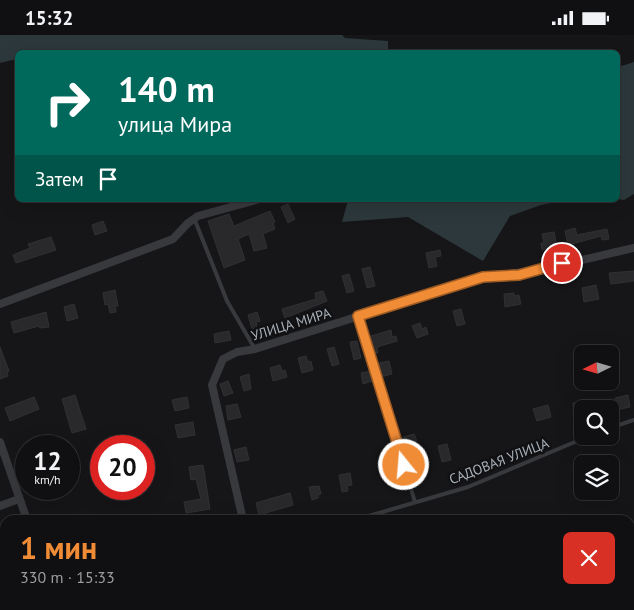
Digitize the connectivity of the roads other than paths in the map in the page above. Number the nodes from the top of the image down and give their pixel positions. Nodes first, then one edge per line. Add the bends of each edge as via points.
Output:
1 (249, 202) edge
2 (196, 223) dead end
3 (634, 248) edge
4 (0, 303) edge
5 (358, 316) junction
6 (255, 349) junction
7 (634, 419) edge
8 (619, 424) edge
9 (574, 442) edge
10 (0, 443) edge
11 (15, 487) edge
12 (16, 500) edge
13 (19, 500) edge
14 (415, 502) junction
15 (0, 506) edge
16 (25, 515) edge
17 (242, 515) edge
18 (372, 515) edge

1 - 4 street via 198,216 173,239
2 - 6 lane via 227,301
3 - 5 street, УЛИЦА МИРА via 519,275 483,277
5 - 6 street, УЛИЦА МИРА
5 - 14 lane
6 - 17 street, УЛИЦА МИРА via 223,359 212,385
7 - 8 lane
9 - 14 lane, САДОВАЯ УЛИЦА via 468,487
10 - 11 street
12 - 15 street
13 - 16 street
14 - 18 lane, САДОВАЯ УЛИЦА

